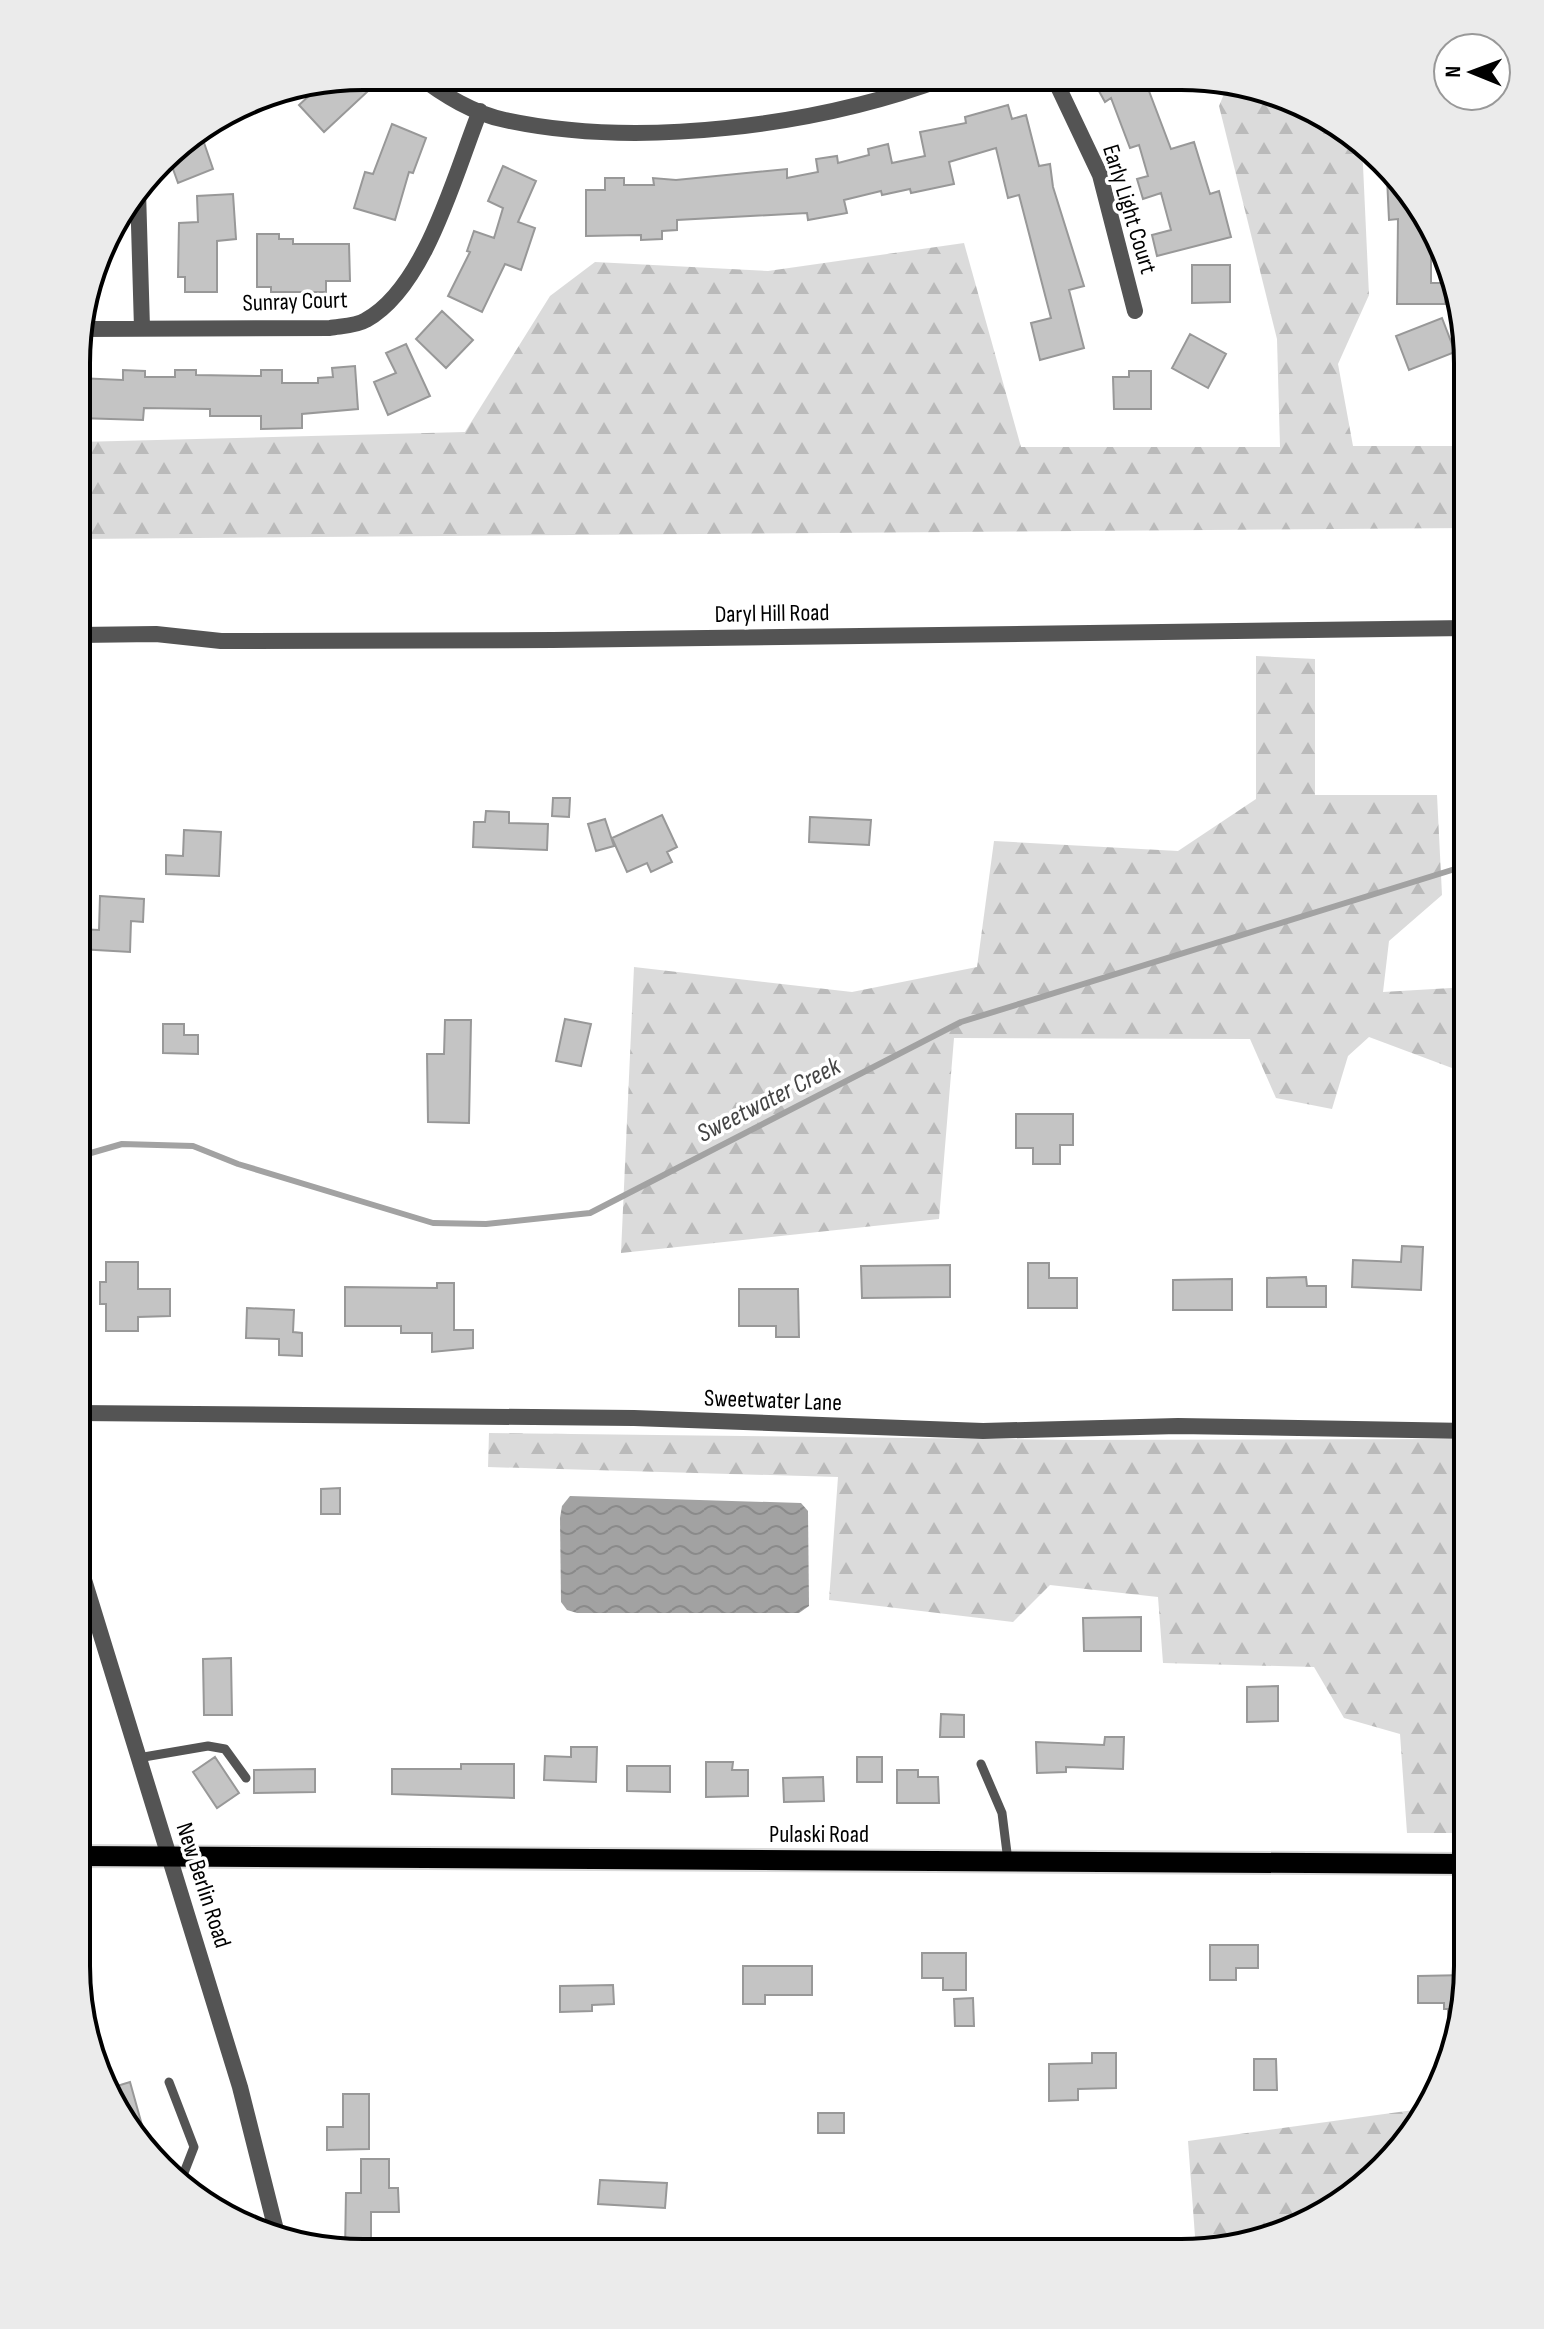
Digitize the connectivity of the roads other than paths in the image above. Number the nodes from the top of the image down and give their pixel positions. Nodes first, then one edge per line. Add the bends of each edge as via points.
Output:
1 (911, 90) edge
2 (1060, 90) edge
3 (439, 91) edge
4 (480, 111) junction
5 (138, 208) edge
6 (1135, 311) dead end
7 (142, 328) junction
8 (92, 329) edge
9 (1454, 628) edge
10 (90, 635) edge
11 (90, 1413) edge
12 (1453, 1431) edge
13 (90, 1600) edge
14 (138, 1758) junction
15 (981, 1764) dead end
16 (246, 1778) dead end
17 (90, 1856) edge
18 (170, 1859) junction
19 (1008, 1861) junction
20 (1453, 1864) edge
21 (169, 2082) dead end
22 (184, 2172) edge
23 (274, 2224) edge

1 - 4 street via 737,127 617,132 502,120
2 - 6 street, Early Light Court via 1100,175
3 - 4 street
4 - 7 street, Sunray Court via 415,272 383,309 363,322 330,328
5 - 7 street
7 - 8 street, Sunray Court
9 - 10 street, Daryl Hill Road via 553,640 221,641
11 - 12 street, Sweetwater Lane via 634,1418 983,1431 1178,1426
13 - 14 street, New Berlin Road
14 - 16 lane via 208,1746 225,1749
14 - 18 street, New Berlin Road
15 - 19 lane via 1002,1813
17 - 18 main road, Pulaski Road
18 - 19 main road, Pulaski Road
18 - 23 street, New Berlin Road via 240,2087
19 - 20 main road, Pulaski Road
21 - 22 lane via 194,2147

